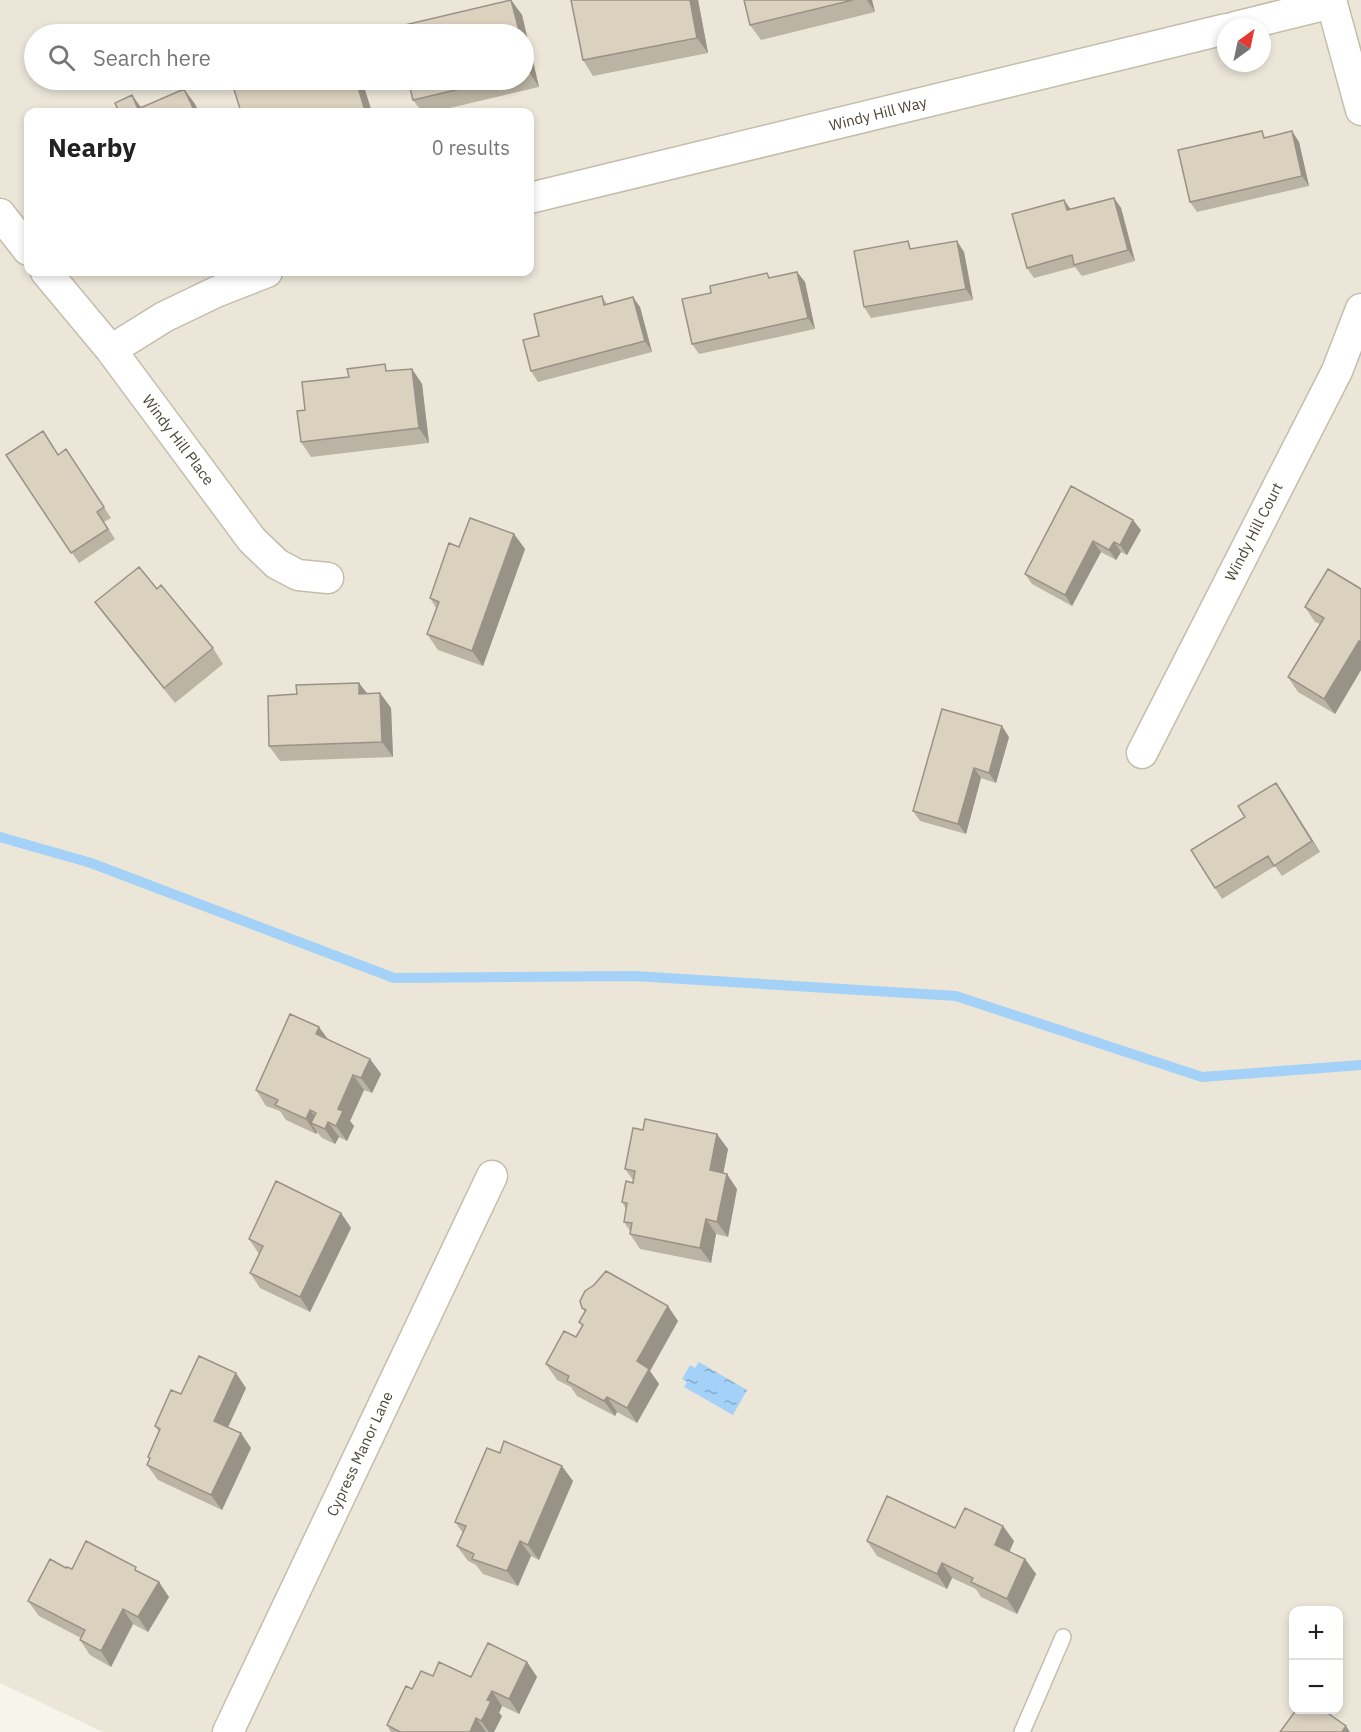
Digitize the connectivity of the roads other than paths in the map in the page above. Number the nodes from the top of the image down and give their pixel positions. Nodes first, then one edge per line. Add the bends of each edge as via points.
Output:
1 (1332, 2) edge
2 (1270, 18) edge
3 (1217, 31) edge
4 (1361, 110) edge
5 (534, 197) edge
6 (0, 214) edge
7 (24, 245) edge
8 (49, 276) edge
9 (257, 276) edge
10 (1361, 309) edge
11 (111, 350) junction
12 (328, 578) dead end
13 (1142, 753) dead end
14 (492, 1176) dead end
15 (1063, 1637) dead end
16 (228, 1732) edge
17 (1022, 1732) edge

1 - 2 street
1 - 4 street
3 - 5 street, Windy Hill Way
6 - 7 street
8 - 11 street, Windy Hill Place
9 - 11 street via 164,317
10 - 13 street, Windy Hill Court via 1336,371
11 - 12 street, Windy Hill Place via 252,540 277,564 298,575
14 - 16 street, Cypress Manor Lane
15 - 17 lane

